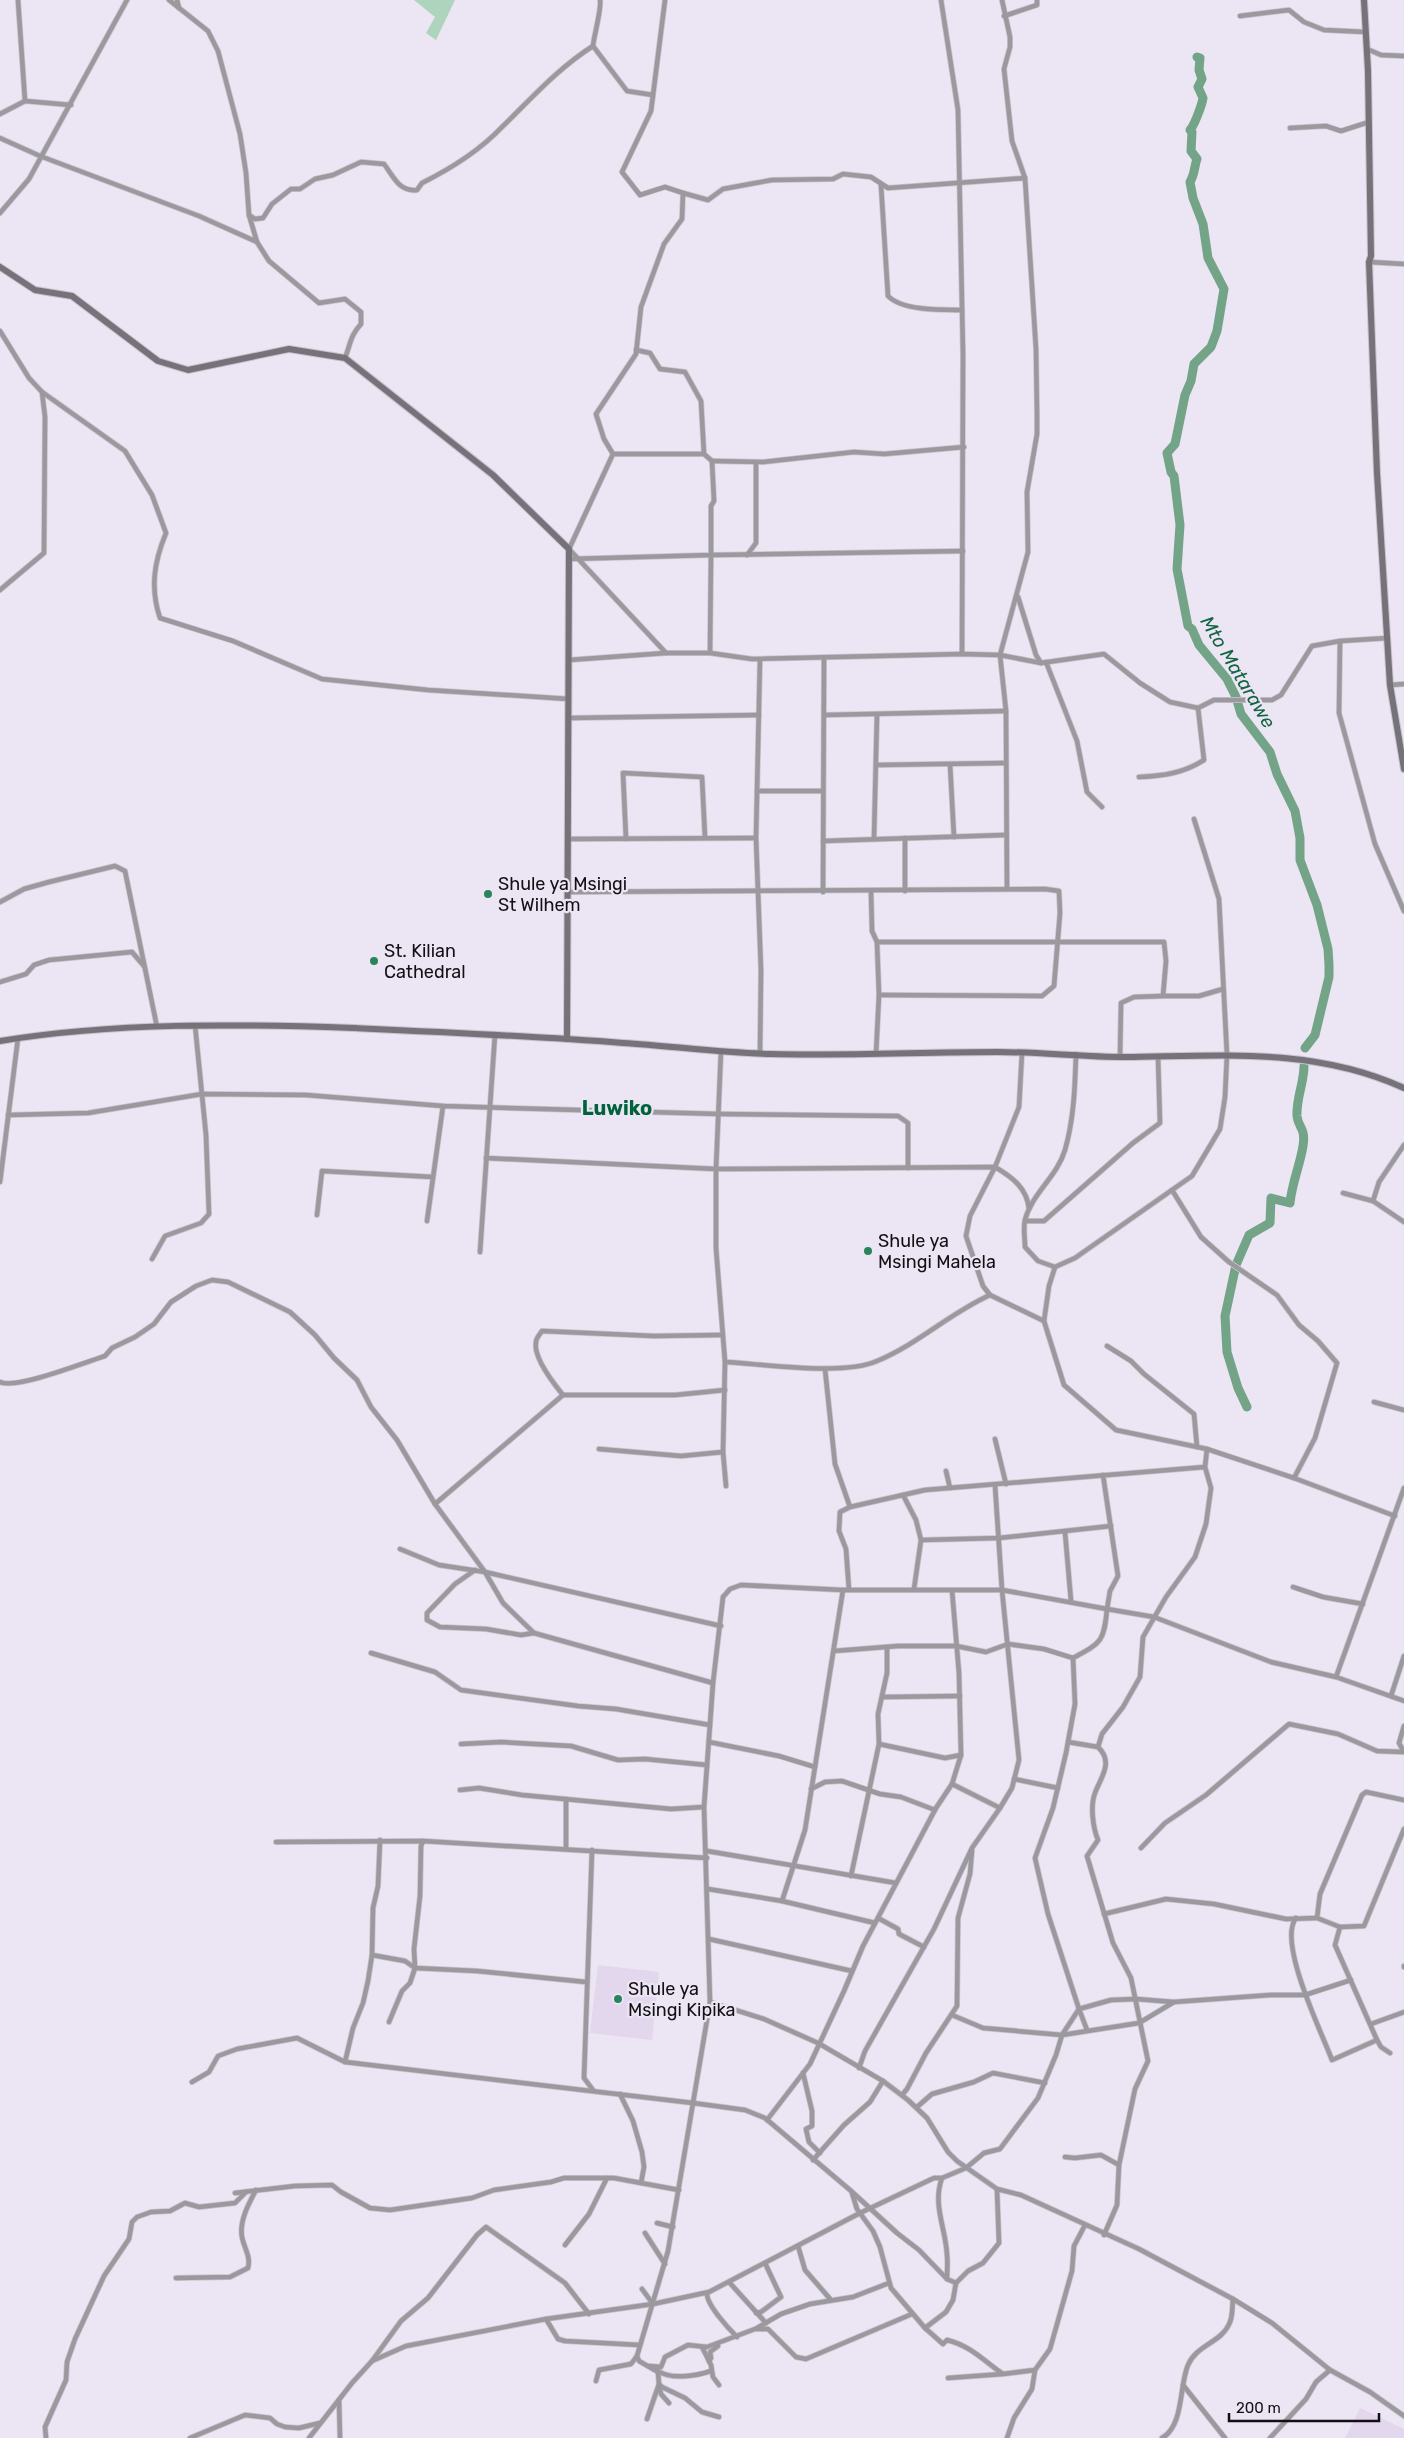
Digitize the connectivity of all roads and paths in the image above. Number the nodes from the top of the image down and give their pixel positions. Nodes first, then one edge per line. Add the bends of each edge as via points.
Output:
1 (18, 0) edge
2 (127, 0) edge
3 (169, 0) edge
4 (177, 0) edge
5 (600, 0) edge
6 (604, 0) edge
7 (665, 0) edge
8 (941, 0) edge
9 (1002, 0) edge
10 (1037, 0) edge
11 (1364, 0) edge
12 (601, 6) junction
13 (179, 8) junction
14 (1004, 16) junction
15 (1240, 16) dead end
16 (1366, 32) junction
17 (593, 46) junction
18 (1367, 49) junction
19 (1404, 56) edge
20 (653, 95) junction
21 (25, 100) junction
22 (71, 105) junction
23 (0, 114) edge
24 (1369, 122) junction
25 (1290, 128) dead end
26 (0, 138) edge
27 (40, 156) junction
28 (1025, 178) junction
29 (960, 181) junction
30 (881, 185) junction
31 (683, 192) junction
32 (0, 213) edge
33 (249, 216) junction
34 (257, 242) junction
35 (1369, 262) junction
36 (1404, 264) edge
37 (0, 268) edge
38 (962, 310) junction
39 (0, 331) edge
40 (636, 350) junction
41 (345, 358) junction
42 (42, 392) junction
43 (964, 447) junction
44 (613, 454) junction
45 (704, 454) junction
46 (712, 460) junction
47 (756, 462) junction
48 (569, 549) junction
49 (963, 551) junction
50 (747, 554) junction
51 (711, 555) junction
52 (569, 559) junction
53 (578, 559) junction
54 (0, 590) edge
55 (1018, 596) junction
56 (1388, 638) junction
57 (1340, 641) junction
58 (666, 653) junction
59 (710, 653) junction
60 (962, 654) junction
61 (1000, 655) junction
62 (824, 658) junction
63 (760, 659) junction
64 (570, 660) junction
65 (1043, 663) junction
66 (1404, 684) edge
67 (1390, 685) junction
68 (569, 699) junction
69 (1198, 708) junction
70 (1006, 711) junction
71 (876, 714) junction
72 (759, 715) junction
73 (824, 715) junction
74 (569, 718) junction
75 (1006, 763) junction
76 (950, 764) junction
77 (876, 765) junction
78 (1404, 769) edge
79 (1139, 777) dead end
80 (824, 790) junction
81 (757, 791) junction
82 (1102, 807) dead end
83 (1194, 819) dead end
84 (1005, 835) junction
85 (954, 837) junction
86 (626, 838) junction
87 (705, 838) junction
88 (756, 838) junction
89 (906, 838) junction
90 (569, 839) junction
91 (874, 839) junction
92 (823, 841) junction
93 (1007, 889) junction
94 (871, 891) junction
95 (905, 891) junction
96 (569, 892) junction
97 (758, 892) junction
98 (823, 892) junction
99 (0, 902) edge
100 (1404, 911) edge
101 (1056, 941) junction
102 (877, 942) junction
103 (144, 967) junction
104 (0, 982) edge
105 (1223, 989) junction
106 (879, 995) junction
107 (1163, 996) junction
108 (195, 1025) junction
109 (157, 1027) junction
110 (495, 1034) junction
111 (18, 1038) junction
112 (567, 1038) junction
113 (0, 1041) edge
114 (721, 1050) junction
115 (1022, 1052) junction
116 (760, 1054) junction
117 (876, 1054) junction
118 (1076, 1054) junction
119 (1227, 1055) junction
120 (1120, 1056) junction
121 (1158, 1057) junction
122 (1404, 1088) edge
123 (202, 1094) junction
124 (443, 1106) junction
125 (490, 1106) junction
126 (719, 1114) junction
127 (8, 1115) junction
128 (1404, 1145) edge
129 (486, 1158) junction
130 (995, 1167) junction
131 (908, 1168) junction
132 (716, 1169) junction
133 (433, 1177) junction
134 (0, 1182) edge
135 (1172, 1190) junction
136 (1342, 1193) dead end
137 (1373, 1200) junction
138 (1029, 1211) junction
139 (317, 1215) dead end
140 (1025, 1220) junction
141 (427, 1221) dead end
142 (1404, 1222) edge
143 (480, 1252) dead end
144 (152, 1259) dead end
145 (1055, 1266) junction
146 (990, 1295) junction
147 (1044, 1321) junction
148 (721, 1335) junction
149 (1107, 1346) dead end
150 (725, 1362) junction
151 (825, 1369) junction
152 (0, 1382) edge
153 (725, 1390) junction
154 (563, 1395) junction
155 (1374, 1402) dead end
156 (1404, 1410) edge
157 (995, 1439) dead end
158 (1198, 1447) junction
159 (599, 1449) dead end
160 (1207, 1449) junction
161 (723, 1452) junction
162 (1205, 1467) junction
163 (946, 1471) dead end
164 (1103, 1475) junction
165 (1294, 1478) junction
166 (995, 1484) junction
167 (1006, 1484) junction
168 (726, 1486) dead end
169 (950, 1488) junction
170 (1404, 1488) edge
171 (903, 1495) junction
172 (1402, 1502) edge
173 (435, 1504) junction
174 (850, 1507) junction
175 (1395, 1516) junction
176 (1111, 1526) junction
177 (1065, 1532) junction
178 (999, 1538) junction
179 (921, 1540) junction
180 (400, 1549) dead end
181 (475, 1570) junction
182 (485, 1572) junction
183 (1293, 1587) dead end
184 (914, 1589) junction
185 (843, 1590) junction
186 (849, 1590) junction
187 (952, 1590) junction
188 (1002, 1590) junction
189 (1071, 1601) junction
190 (1363, 1604) junction
191 (1107, 1609) junction
192 (1154, 1617) junction
193 (721, 1626) junction
194 (534, 1633) junction
195 (1008, 1644) junction
196 (956, 1646) junction
197 (887, 1647) junction
198 (834, 1652) junction
199 (371, 1653) dead end
200 (1404, 1656) edge
201 (1073, 1658) junction
202 (1336, 1677) junction
203 (714, 1682) junction
204 (960, 1696) junction
205 (1391, 1696) junction
206 (884, 1697) junction
207 (1404, 1701) edge
208 (710, 1725) junction
209 (1404, 1726) edge
210 (709, 1742) junction
211 (1068, 1742) junction
212 (461, 1744) dead end
213 (879, 1744) junction
214 (1098, 1747) junction
215 (1404, 1753) edge
216 (961, 1755) junction
217 (707, 1765) junction
218 (815, 1767) junction
219 (1014, 1778) junction
220 (952, 1784) junction
221 (1058, 1788) junction
222 (812, 1789) junction
223 (870, 1789) junction
224 (460, 1790) dead end
225 (566, 1799) junction
226 (1404, 1800) edge
227 (704, 1807) junction
228 (1000, 1808) junction
229 (936, 1810) junction
230 (1404, 1829) edge
231 (380, 1840) junction
232 (423, 1841) junction
233 (276, 1842) dead end
234 (566, 1848) junction
235 (972, 1848) junction
236 (1141, 1848) dead end
237 (592, 1850) junction
238 (707, 1851) junction
239 (707, 1858) junction
240 (792, 1867) junction
241 (851, 1876) junction
242 (896, 1883) junction
243 (708, 1889) junction
244 (782, 1901) junction
245 (1104, 1914) junction
246 (878, 1918) junction
247 (1296, 1918) junction
248 (1317, 1918) junction
249 (875, 1923) junction
250 (1340, 1927) junction
251 (709, 1939) junction
252 (924, 1947) junction
253 (372, 1954) junction
254 (415, 1968) junction
255 (852, 1971) junction
256 (1352, 1980) junction
257 (586, 1982) junction
258 (1305, 1995) junction
259 (1136, 1999) junction
260 (710, 2002) junction
261 (1174, 2002) junction
262 (1079, 2009) junction
263 (1404, 2012) edge
264 (952, 2015) junction
265 (389, 2022) dead end
266 (1139, 2023) junction
267 (1371, 2024) junction
268 (1087, 2030) junction
269 (1062, 2035) junction
270 (1377, 2040) junction
271 (818, 2043) junction
272 (1390, 2053) dead end
273 (346, 2062) junction
274 (860, 2068) junction
275 (803, 2074) junction
276 (883, 2081) junction
277 (192, 2082) dead end
278 (1045, 2083) junction
279 (593, 2090) junction
280 (620, 2094) junction
281 (902, 2095) junction
282 (693, 2103) junction
283 (917, 2107) junction
284 (767, 2120) junction
285 (820, 2153) junction
286 (1065, 2157) dead end
287 (813, 2160) junction
288 (1119, 2165) junction
289 (966, 2168) junction
290 (607, 2178) junction
291 (942, 2178) junction
292 (641, 2183) junction
293 (997, 2189) junction
294 (256, 2190) junction
295 (679, 2190) junction
296 (850, 2190) junction
297 (246, 2192) junction
298 (235, 2193) dead end
299 (869, 2209) junction
300 (860, 2213) junction
301 (657, 2223) dead end
302 (1085, 2225) junction
303 (673, 2227) junction
304 (645, 2233) dead end
305 (1104, 2234) junction
306 (565, 2245) dead end
307 (798, 2246) junction
308 (765, 2263) junction
309 (665, 2264) junction
310 (176, 2278) dead end
311 (947, 2279) junction
312 (729, 2282) junction
313 (889, 2282) junction
314 (956, 2283) junction
315 (642, 2289) dead end
316 (707, 2293) junction
317 (1233, 2299) junction
318 (831, 2300) junction
319 (653, 2304) junction
320 (756, 2313) junction
321 (589, 2314) junction
322 (912, 2314) junction
323 (546, 2319) junction
324 (766, 2324) junction
325 (925, 2328) junction
326 (756, 2329) junction
327 (737, 2337) junction
328 (719, 2343) junction
329 (640, 2345) junction
330 (702, 2347) junction
331 (637, 2356) junction
332 (372, 2361) junction
333 (709, 2361) junction
334 (648, 2366) junction
335 (661, 2366) junction
336 (1035, 2370) junction
337 (1330, 2370) junction
338 (711, 2371) junction
339 (658, 2372) junction
340 (1003, 2374) junction
341 (948, 2378) dead end
342 (596, 2381) dead end
343 (659, 2384) junction
344 (719, 2385) dead end
345 (1183, 2385) junction
346 (339, 2399) junction
347 (669, 2403) dead end
348 (1404, 2416) edge
349 (720, 2417) dead end
350 (647, 2419) dead end
351 (320, 2423) junction
352 (1165, 2437) edge
353 (46, 2438) edge
354 (190, 2438) edge
355 (309, 2438) edge
356 (340, 2438) edge
357 (1006, 2438) edge
358 (1225, 2438) edge
359 (1270, 2438) edge

1 - 21 street
2 - 22 street
3 - 13 street
4 - 13 street
5 - 12 street
6 - 12 street
7 - 20 street
8 - 29 street via 958,110
9 - 14 street
10 - 14 street via 1037,6
11 - 16 street
12 - 17 street
13 - 33 street via 208,31 218,51 240,134
14 - 28 street via 1010,37 1004,68 1012,141
15 - 16 street via 1289,10 1304,22 1324,30
16 - 18 street
17 - 20 street via 627,91
17 - 33 street via 545,82 502,128 466,156 422,183 417,190 401,188 384,164 361,162 315,179 300,189 291,189 281,195 263,218
18 - 19 street via 1381,55
18 - 24 street
20 - 31 street via 649,117 622,172 640,195 664,187
21 - 22 street
21 - 23 street
22 - 27 street
24 - 25 street via 1341,131 1326,126
24 - 35 street
26 - 27 street
27 - 32 street via 30,179
27 - 34 street via 199,216
28 - 29 street
28 - 55 street via 1036,349 1037,434 1027,492 1028,552
29 - 30 street via 888,188
29 - 38 street
30 - 31 street via 870,177 843,174 833,179 772,180 723,189 708,200
30 - 38 street via 888,296 912,306
31 - 40 street via 682,219 664,244 641,308
33 - 34 street
34 - 41 street via 269,261 319,303 345,299 361,312 361,324 351,335
35 - 36 street
35 - 56 street via 1377,473
37 - 41 street via 35,290 72,296 158,362 188,370 288,349
38 - 43 street
39 - 42 street
40 - 44 street via 596,414
40 - 45 street via 650,353 660,368 685,372 701,401
41 - 48 street via 493,476
42 - 54 street via 45,417 44,552
42 - 68 street via 125,451 152,495 166,533 157,555 154,598 160,618 232,641 322,679
43 - 47 street via 884,454 854,452
43 - 49 street
44 - 45 street
44 - 48 street
45 - 46 street
46 - 47 street
46 - 51 street
47 - 50 street via 756,543
48 - 52 street
48 - 53 street
49 - 50 street
49 - 60 street
50 - 51 street
51 - 53 street
51 - 59 street
52 - 53 street
52 - 64 street
53 - 58 street
55 - 61 street
55 - 65 street via 1036,656
56 - 57 street
56 - 67 street
57 - 69 street via 1312,646 1281,695 1272,700 1214,700
57 - 100 street via 1339,713 1375,844
58 - 59 street
58 - 64 street
59 - 63 street
60 - 61 street
60 - 62 street
61 - 65 street
61 - 70 street
62 - 63 street
62 - 73 street
63 - 72 street
64 - 68 street
65 - 69 street via 1104,654 1170,702
65 - 82 street via 1077,741 1087,792
66 - 67 street
67 - 78 street
68 - 74 street
69 - 79 street via 1204,760 1169,775
70 - 71 street
70 - 75 street
71 - 73 street
71 - 77 street
72 - 74 street
72 - 81 street
73 - 80 street
74 - 90 street
75 - 76 street
75 - 84 street
76 - 77 street
76 - 85 street
77 - 91 street
80 - 81 street
80 - 92 street
81 - 88 street
83 - 105 street via 1219,899
84 - 85 street
84 - 93 street
85 - 89 street
86 - 87 street
86 - 87 street via 623,773 702,777
86 - 90 street
87 - 88 street
88 - 97 street
89 - 91 street
89 - 95 street
90 - 96 street
91 - 92 street
92 - 98 street
93 - 95 street
93 - 101 street via 1059,891
94 - 95 street
94 - 98 street
94 - 102 street via 872,932
96 - 97 street
96 - 112 street
97 - 98 street
97 - 116 street
99 - 103 street via 24,889 115,866 126,871
101 - 102 street
101 - 106 street via 1054,986 1042,996
101 - 107 street via 1164,942
102 - 106 street
103 - 104 street via 132,952 49,960 34,964 26,974
103 - 109 street
105 - 107 street via 1199,996
105 - 119 street
106 - 117 street
107 - 120 street via 1134,997 1121,1003
108 - 109 street
108 - 110 street
108 - 123 street
109 - 111 street
110 - 112 street
110 - 125 street
111 - 113 street
111 - 127 street
112 - 114 street
114 - 116 street
114 - 126 street
115 - 117 street
115 - 118 street
115 - 130 street via 1020,1107
116 - 117 street
118 - 120 street
118 - 138 street via 1065,1151 1055,1173 1033,1200
119 - 121 street
119 - 122 street via 1323,1062 1361,1071
119 - 135 street via 1220,1128 1192,1176
120 - 121 street
121 - 140 street via 1160,1124 1044,1221
123 - 124 street via 306,1096
123 - 127 street via 88,1112
123 - 144 street via 209,1214 202,1223 165,1236
124 - 125 street
124 - 133 street
125 - 126 street
125 - 129 street
126 - 131 street via 898,1116 908,1123
126 - 132 street
127 - 134 street
128 - 137 street via 1378,1182
129 - 132 street
129 - 143 street
130 - 131 street
130 - 138 street via 1022,1187
130 - 146 street via 970,1216 966,1236 982,1286
131 - 132 street
132 - 148 street
133 - 139 street via 322,1171
133 - 141 street
135 - 145 street via 1075,1258
135 - 165 street via 1201,1237 1229,1262 1277,1295 1299,1325 1336,1363 1316,1438
136 - 137 street
137 - 142 street
138 - 140 street
140 - 145 street via 1025,1247 1038,1261
145 - 147 street
146 - 147 street
146 - 151 street via 966,1306 898,1352 875,1362
147 - 158 street via 1064,1385 1116,1430
148 - 150 street
148 - 154 street via 542,1331 536,1342 538,1355
149 - 158 street via 1131,1361 1194,1414
150 - 151 street
150 - 153 street
151 - 174 street via 835,1464
152 - 173 street via 5,1385 27,1381 105,1356 112,1348 135,1338 154,1324 172,1302 196,1286 212,1280 228,1282 290,1312 357,1380 371,1407 397,1440
153 - 154 street via 676,1395
153 - 161 street
154 - 173 street
155 - 156 street
157 - 167 street
158 - 160 street
159 - 161 street via 680,1456
160 - 162 street
160 - 165 street
161 - 168 street
162 - 164 street
162 - 192 street via 1211,1488 1206,1524 1195,1557
163 - 169 street
164 - 167 street
164 - 176 street
165 - 175 street
166 - 167 street
166 - 169 street
166 - 178 street
169 - 171 street
170 - 172 street
171 - 174 street
171 - 179 street via 916,1520
172 - 175 street
173 - 182 street
174 - 186 street via 840,1512 839,1531 846,1549
175 - 190 street
176 - 177 street
176 - 191 street via 1118,1576 1110,1592
177 - 178 street
177 - 189 street
178 - 179 street
178 - 188 street
179 - 184 street
180 - 181 street via 439,1565
181 - 182 street
181 - 194 street via 455,1584 427,1613 427,1620 440,1627 486,1629 521,1635
182 - 193 street
182 - 194 street via 504,1603
183 - 190 street via 1322,1597
184 - 186 street
184 - 187 street
185 - 186 street
185 - 193 street via 740,1585 723,1597
185 - 198 street
187 - 188 street
187 - 196 street
188 - 189 street
188 - 195 street
189 - 191 street
190 - 202 street
191 - 192 street
191 - 201 street via 1106,1626 1098,1644
192 - 202 street via 1271,1662
192 - 214 street via 1143,1637 1140,1677 1102,1734
193 - 203 street
194 - 203 street
195 - 196 street via 986,1652
195 - 201 street via 1044,1649
195 - 219 street via 1019,1760
196 - 197 street
196 - 204 street
197 - 198 street
197 - 206 street
198 - 218 street
199 - 208 street via 435,1672 461,1690 616,1709
200 - 205 street
201 - 211 street via 1075,1704
202 - 205 street
203 - 208 street
204 - 206 street
204 - 216 street
205 - 207 street
206 - 213 street via 878,1714
208 - 210 street
209 - 215 street via 1399,1743
210 - 217 street
210 - 218 street
211 - 214 street
211 - 221 street
212 - 217 street via 501,1742 571,1746 618,1760 645,1759
213 - 216 street via 945,1758
213 - 223 street
214 - 245 street via 1104,1753 1106,1767 1094,1796 1094,1831 1098,1840 1087,1856
215 - 236 street via 1377,1751 1338,1734 1289,1724 1206,1796 1165,1823
216 - 220 street
217 - 227 street
218 - 222 street
219 - 221 street
219 - 228 street
220 - 228 street
220 - 229 street
221 - 262 street via 1035,1858 1048,1914
222 - 223 street via 832,1780
222 - 240 street via 805,1830
223 - 229 street
223 - 241 street
224 - 225 street via 479,1788
225 - 227 street via 671,1810
225 - 234 street
226 - 248 street via 1366,1792 1362,1795 1320,1894
227 - 238 street
228 - 235 street
229 - 242 street
230 - 250 street via 1364,1926
231 - 232 street
231 - 233 street
231 - 253 street
232 - 234 street
232 - 254 street via 420,1846
234 - 237 street
235 - 252 street
235 - 264 street via 970,1874 958,1918 957,2006
237 - 239 street
237 - 257 street
238 - 239 street
238 - 240 street
239 - 243 street
240 - 241 street
240 - 244 street
241 - 242 street
242 - 246 street
243 - 244 street
243 - 251 street
244 - 249 street
245 - 247 street via 1166,1899
245 - 259 street via 1113,1943 1131,1978
246 - 249 street
246 - 252 street
247 - 248 street
247 - 258 street via 1292,1923 1291,1942
248 - 250 street
249 - 255 street
250 - 256 street via 1335,1945
251 - 255 street
251 - 260 street
252 - 274 street via 865,2051
253 - 254 street via 405,1962
253 - 273 street via 363,2003 353,2028
254 - 257 street
254 - 265 street
255 - 271 street
256 - 258 street
256 - 267 street
257 - 279 street via 584,2078
258 - 261 street
258 - 270 street via 1332,2060
259 - 261 street
259 - 262 street via 1111,2000
259 - 266 street
260 - 271 street via 764,2019
260 - 282 street
261 - 266 street
262 - 268 street
262 - 269 street
263 - 267 street
264 - 269 street via 983,2028
264 - 281 street
266 - 268 street
266 - 288 street via 1148,2061 1135,2089
267 - 270 street
268 - 269 street
269 - 278 street
270 - 272 street
271 - 274 street
271 - 275 street
273 - 277 street via 298,2038 236,2049 218,2056 209,2072
273 - 279 street
274 - 276 street
275 - 284 street
275 - 285 street via 812,2111 812,2126 806,2129 809,2142
276 - 281 street
276 - 285 street via 870,2102
278 - 283 street via 993,2073 932,2094
278 - 289 street via 1038,2098 1000,2149 984,2154
279 - 280 street
280 - 282 street
280 - 292 street via 633,2121 642,2152
281 - 283 street
282 - 284 street via 745,2110
282 - 295 street
283 - 289 street via 948,2152
284 - 287 street
285 - 287 street
286 - 288 street via 1101,2155
287 - 296 street
288 - 305 street via 1117,2205
289 - 291 street
289 - 293 street
290 - 292 street
290 - 294 street via 564,2178 494,2190 472,2198 390,2210 370,2208 332,2185
290 - 306 street via 590,2214
291 - 299 street via 934,2178
291 - 311 street via 938,2188
292 - 295 street
293 - 302 street via 1021,2196
293 - 314 street via 999,2242 983,2263
294 - 297 street
294 - 310 street via 248,2205 242,2236 250,2261 248,2268 230,2277
295 - 303 street
296 - 299 street
296 - 300 street
297 - 298 street
297 - 353 street via 235,2203 199,2207 185,2203 170,2211 137,2217 132,2222 129,2239 104,2276 75,2339 67,2362 66,2380 45,2428
299 - 300 street
299 - 311 street via 919,2250
300 - 307 street
300 - 313 street via 874,2231
301 - 303 street
302 - 305 street
302 - 336 street via 1074,2246 1072,2271 1050,2349
303 - 309 street
304 - 309 street
305 - 317 street
307 - 308 street
307 - 318 street via 805,2270
308 - 312 street
308 - 320 street via 781,2297
309 - 319 street
311 - 314 street
312 - 316 street
312 - 320 street
313 - 318 street via 853,2297
313 - 322 street
314 - 325 street via 953,2300 946,2312
315 - 319 street
316 - 319 street
316 - 327 street via 710,2304
317 - 337 street via 1272,2323
317 - 345 street via 1227,2328 1192,2357
318 - 324 street via 781,2314
319 - 321 street
319 - 329 street
320 - 324 street
321 - 323 street
321 - 332 street via 565,2283 486,2227 428,2298 401,2321
322 - 325 street
322 - 326 street via 806,2359 796,2357 768,2329
323 - 329 street via 558,2339 565,2341
323 - 332 street via 406,2346
324 - 326 street
325 - 340 street via 943,2344 947,2340 966,2347
326 - 327 street
327 - 328 street
328 - 330 street
328 - 333 street via 710,2352
329 - 331 street
330 - 333 street
330 - 335 street via 683,2347 665,2357
331 - 334 street
331 - 342 street via 631,2364 599,2370
332 - 346 street
333 - 338 street
334 - 335 street
334 - 339 street
335 - 339 street
336 - 340 street
336 - 357 street via 1032,2389
337 - 348 street
337 - 359 street via 1316,2382 1306,2400
338 - 339 street via 681,2376
338 - 344 street
339 - 343 street
340 - 341 street
343 - 347 street via 661,2394
343 - 349 street via 702,2412
343 - 350 street
345 - 352 street via 1177,2419
345 - 358 street
346 - 351 street
346 - 356 street
351 - 354 street via 299,2428 285,2427 270,2418 245,2415
351 - 355 street

